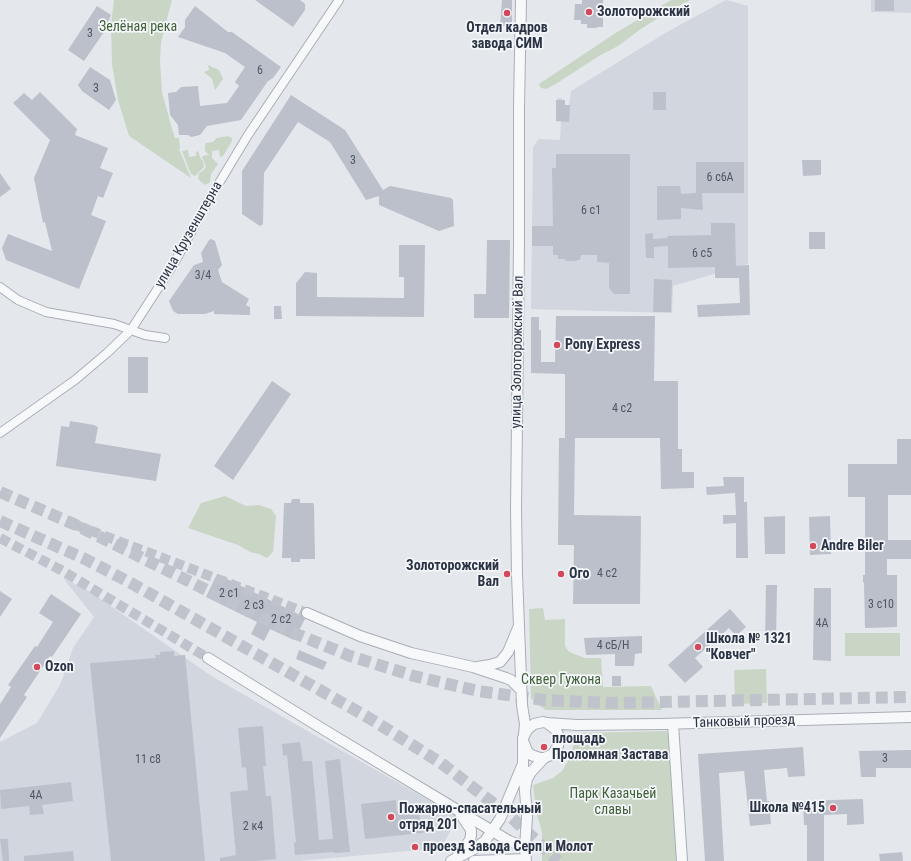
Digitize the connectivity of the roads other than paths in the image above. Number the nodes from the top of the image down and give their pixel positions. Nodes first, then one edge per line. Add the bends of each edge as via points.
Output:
1 (339, 0) edge
2 (521, 0) edge
3 (0, 287) edge
4 (130, 330) junction
5 (165, 338) dead end
6 (0, 433) edge
7 (307, 613) tunnel mouth
8 (519, 625) junction
9 (208, 658) tunnel mouth
10 (473, 667) junction
11 (521, 690) junction
12 (522, 705) junction
13 (911, 717) edge
14 (545, 723) junction
15 (673, 724) junction
16 (577, 725) junction
17 (524, 738) junction
18 (559, 742) junction
19 (544, 758) junction
20 (523, 764) junction
21 (525, 790) junction
22 (459, 811) junction
23 (492, 831) junction
24 (525, 847) junction
25 (526, 860) edge
26 (450, 861) edge
27 (474, 861) edge
28 (682, 861) edge

1 - 4 street, улица Крузенштерна via 248,135 173,265
2 - 8 street, улица Золоторожский Вал via 516,508
3 - 4 street via 18,300 46,312 114,324
4 - 5 street
4 - 6 street, улица Крузенштерна via 75,380
7 - 10 street via 360,636 411,653
8 - 10 street via 508,652 500,662
8 - 11 street, улица Золоторожский Вал
9 - 22 street
10 - 11 street via 511,680
11 - 12 street, улица Золоторожский Вал
12 - 14 street via 531,716
12 - 17 street, улица Золоторожский Вал
13 - 15 street, Танковый проезд
14 - 16 street, Танковый проезд
14 - 17 street via 530,726
14 - 18 street via 555,728
15 - 16 street, Танковый проезд
15 - 28 street
16 - 18 street via 566,732
17 - 19 street via 531,755
17 - 20 street
18 - 19 street via 553,754
19 - 21 street via 531,772
20 - 21 street
20 - 23 street via 500,819
21 - 24 street
22 - 23 street
22 - 26 street via 471,830 470,840
23 - 24 street
23 - 26 street via 485,841 474,849
24 - 25 street
25 - 27 street

